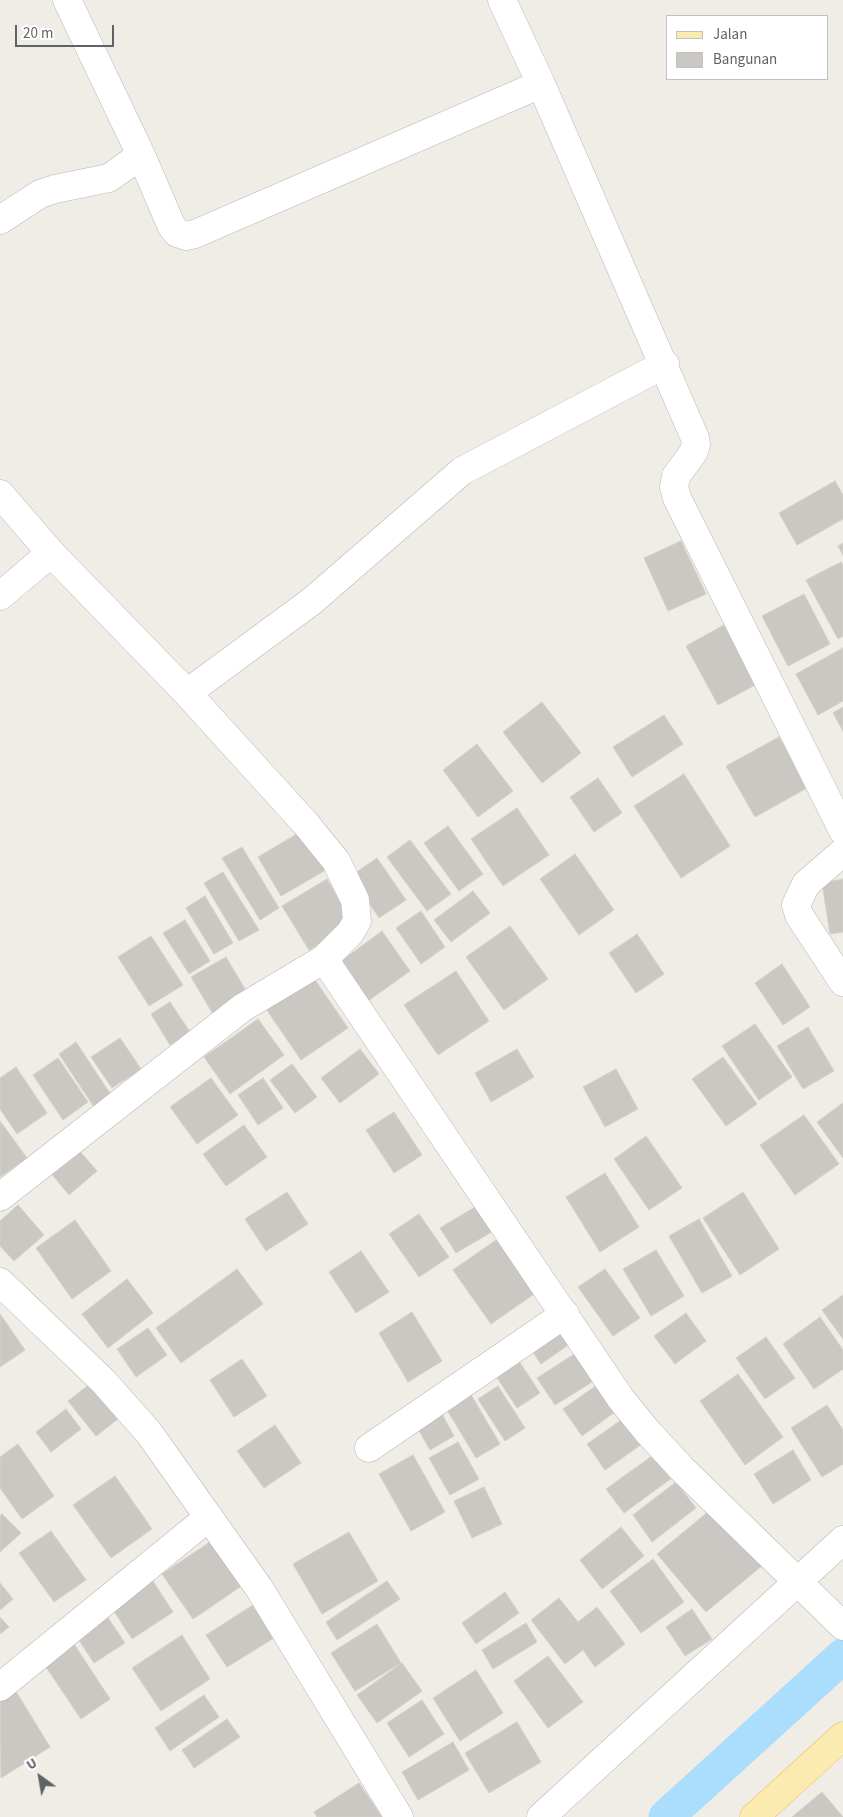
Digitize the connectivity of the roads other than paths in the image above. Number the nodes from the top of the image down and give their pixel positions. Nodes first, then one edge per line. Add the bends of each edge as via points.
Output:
1 (67, 0) edge
2 (502, 0) edge
3 (541, 84) junction
4 (141, 155) junction
5 (0, 220) edge
6 (665, 364) junction
7 (0, 494) edge
8 (50, 552) junction
9 (0, 596) edge
10 (187, 693) junction
11 (843, 831) edge
12 (843, 852) edge
13 (324, 959) junction
14 (843, 982) edge
15 (0, 1197) edge
16 (0, 1282) edge
17 (565, 1314) junction
18 (369, 1448) dead end
19 (209, 1517) junction
20 (843, 1540) edge
21 (806, 1589) junction
22 (843, 1626) edge
23 (0, 1687) edge
24 (843, 1736) edge
25 (400, 1817) edge
26 (541, 1817) edge
27 (754, 1817) edge

1 - 4 street
2 - 3 street
3 - 4 street via 186,236 170,225
3 - 6 street
4 - 5 street via 109,178 40,194
6 - 10 street via 462,471 312,601
6 - 11 street via 696,445 676,476 677,498
7 - 8 street
8 - 9 street
8 - 10 street
10 - 13 street via 306,824 345,876 358,911 356,921 350,933
12 - 14 street via 806,884 796,906
13 - 15 street via 242,1008
13 - 17 street
16 - 19 street via 104,1382 149,1433
17 - 18 street
17 - 21 street via 621,1399 647,1431
19 - 23 street
19 - 25 street via 259,1588
20 - 21 street
21 - 22 street
21 - 26 street
24 - 27 main road

